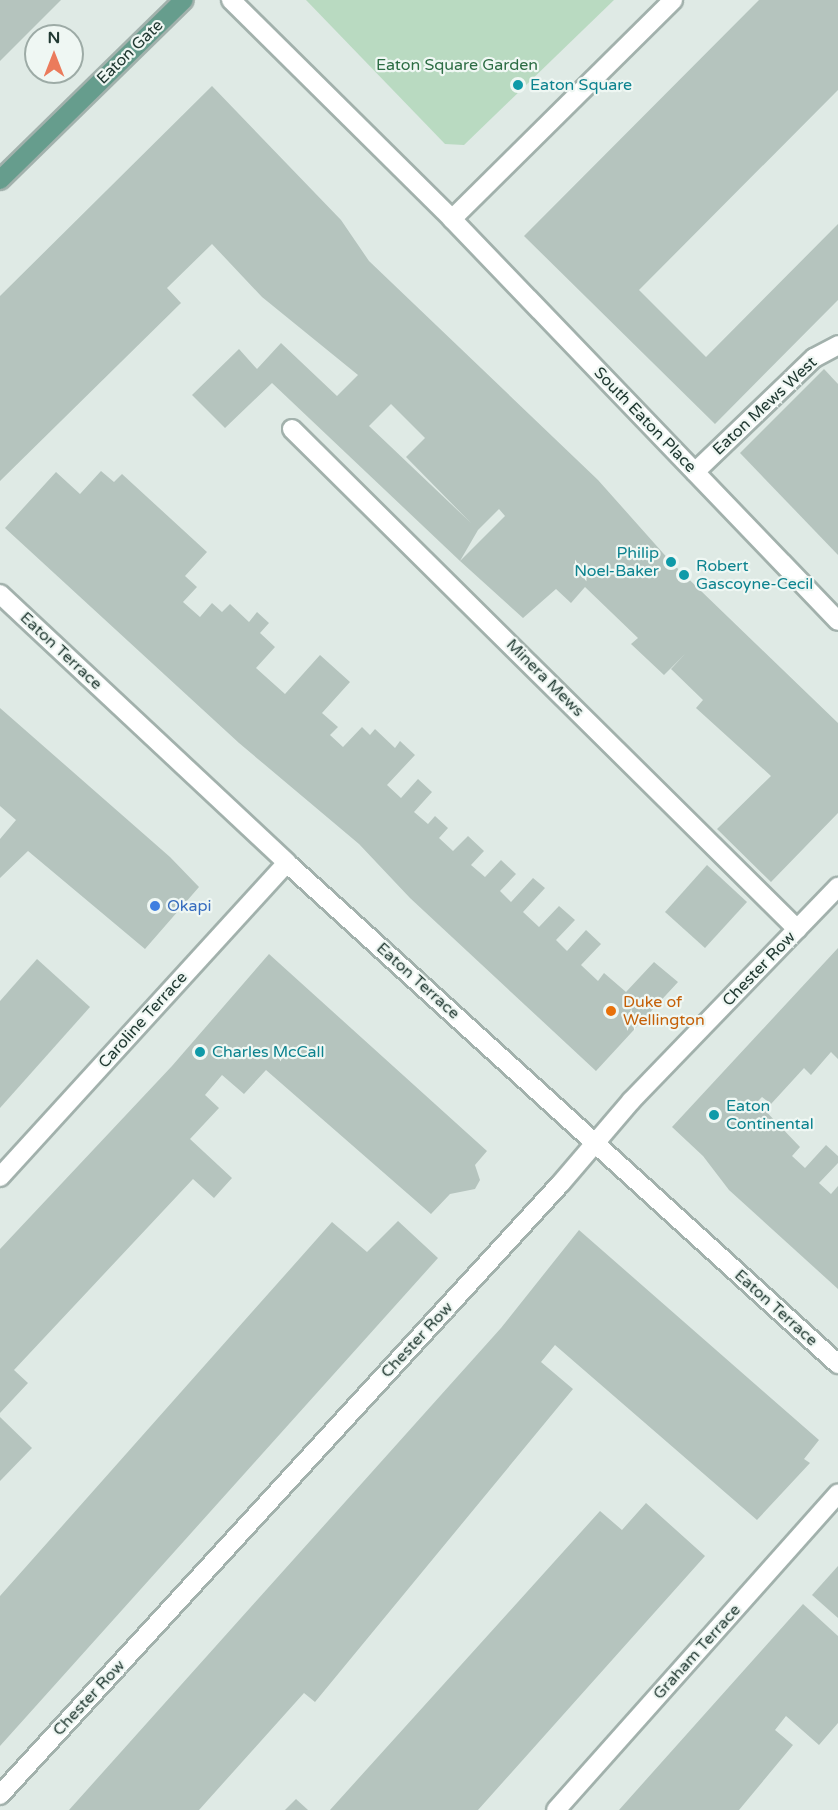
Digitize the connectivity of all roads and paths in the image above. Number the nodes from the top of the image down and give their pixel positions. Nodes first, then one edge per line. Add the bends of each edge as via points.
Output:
1 (184, 0) edge
2 (231, 0) edge
3 (673, 0) edge
4 (0, 180) edge
5 (452, 219) junction
6 (838, 345) edge
7 (292, 429) dead end
8 (694, 472) junction
9 (0, 594) edge
10 (838, 621) edge
11 (287, 863) junction
12 (838, 887) edge
13 (797, 929) junction
14 (596, 1144) junction
15 (0, 1177) edge
16 (838, 1364) edge
17 (838, 1494) edge
18 (0, 1795) edge
19 (556, 1810) edge

1 - 4 main road, Eaton Gate
2 - 5 street
3 - 5 street
5 - 8 street, South Eaton Place
6 - 8 street, Eaton Mews West via 814,358
7 - 13 street, Minera Mews
8 - 10 street, South Eaton Place
9 - 11 street, Eaton Terrace
11 - 14 street, Eaton Terrace
11 - 15 street, Caroline Terrace
12 - 13 street, Chester Row
13 - 14 street, Chester Row via 631,1101
14 - 16 street, Eaton Terrace
14 - 18 street, Chester Row
17 - 19 street, Graham Terrace

